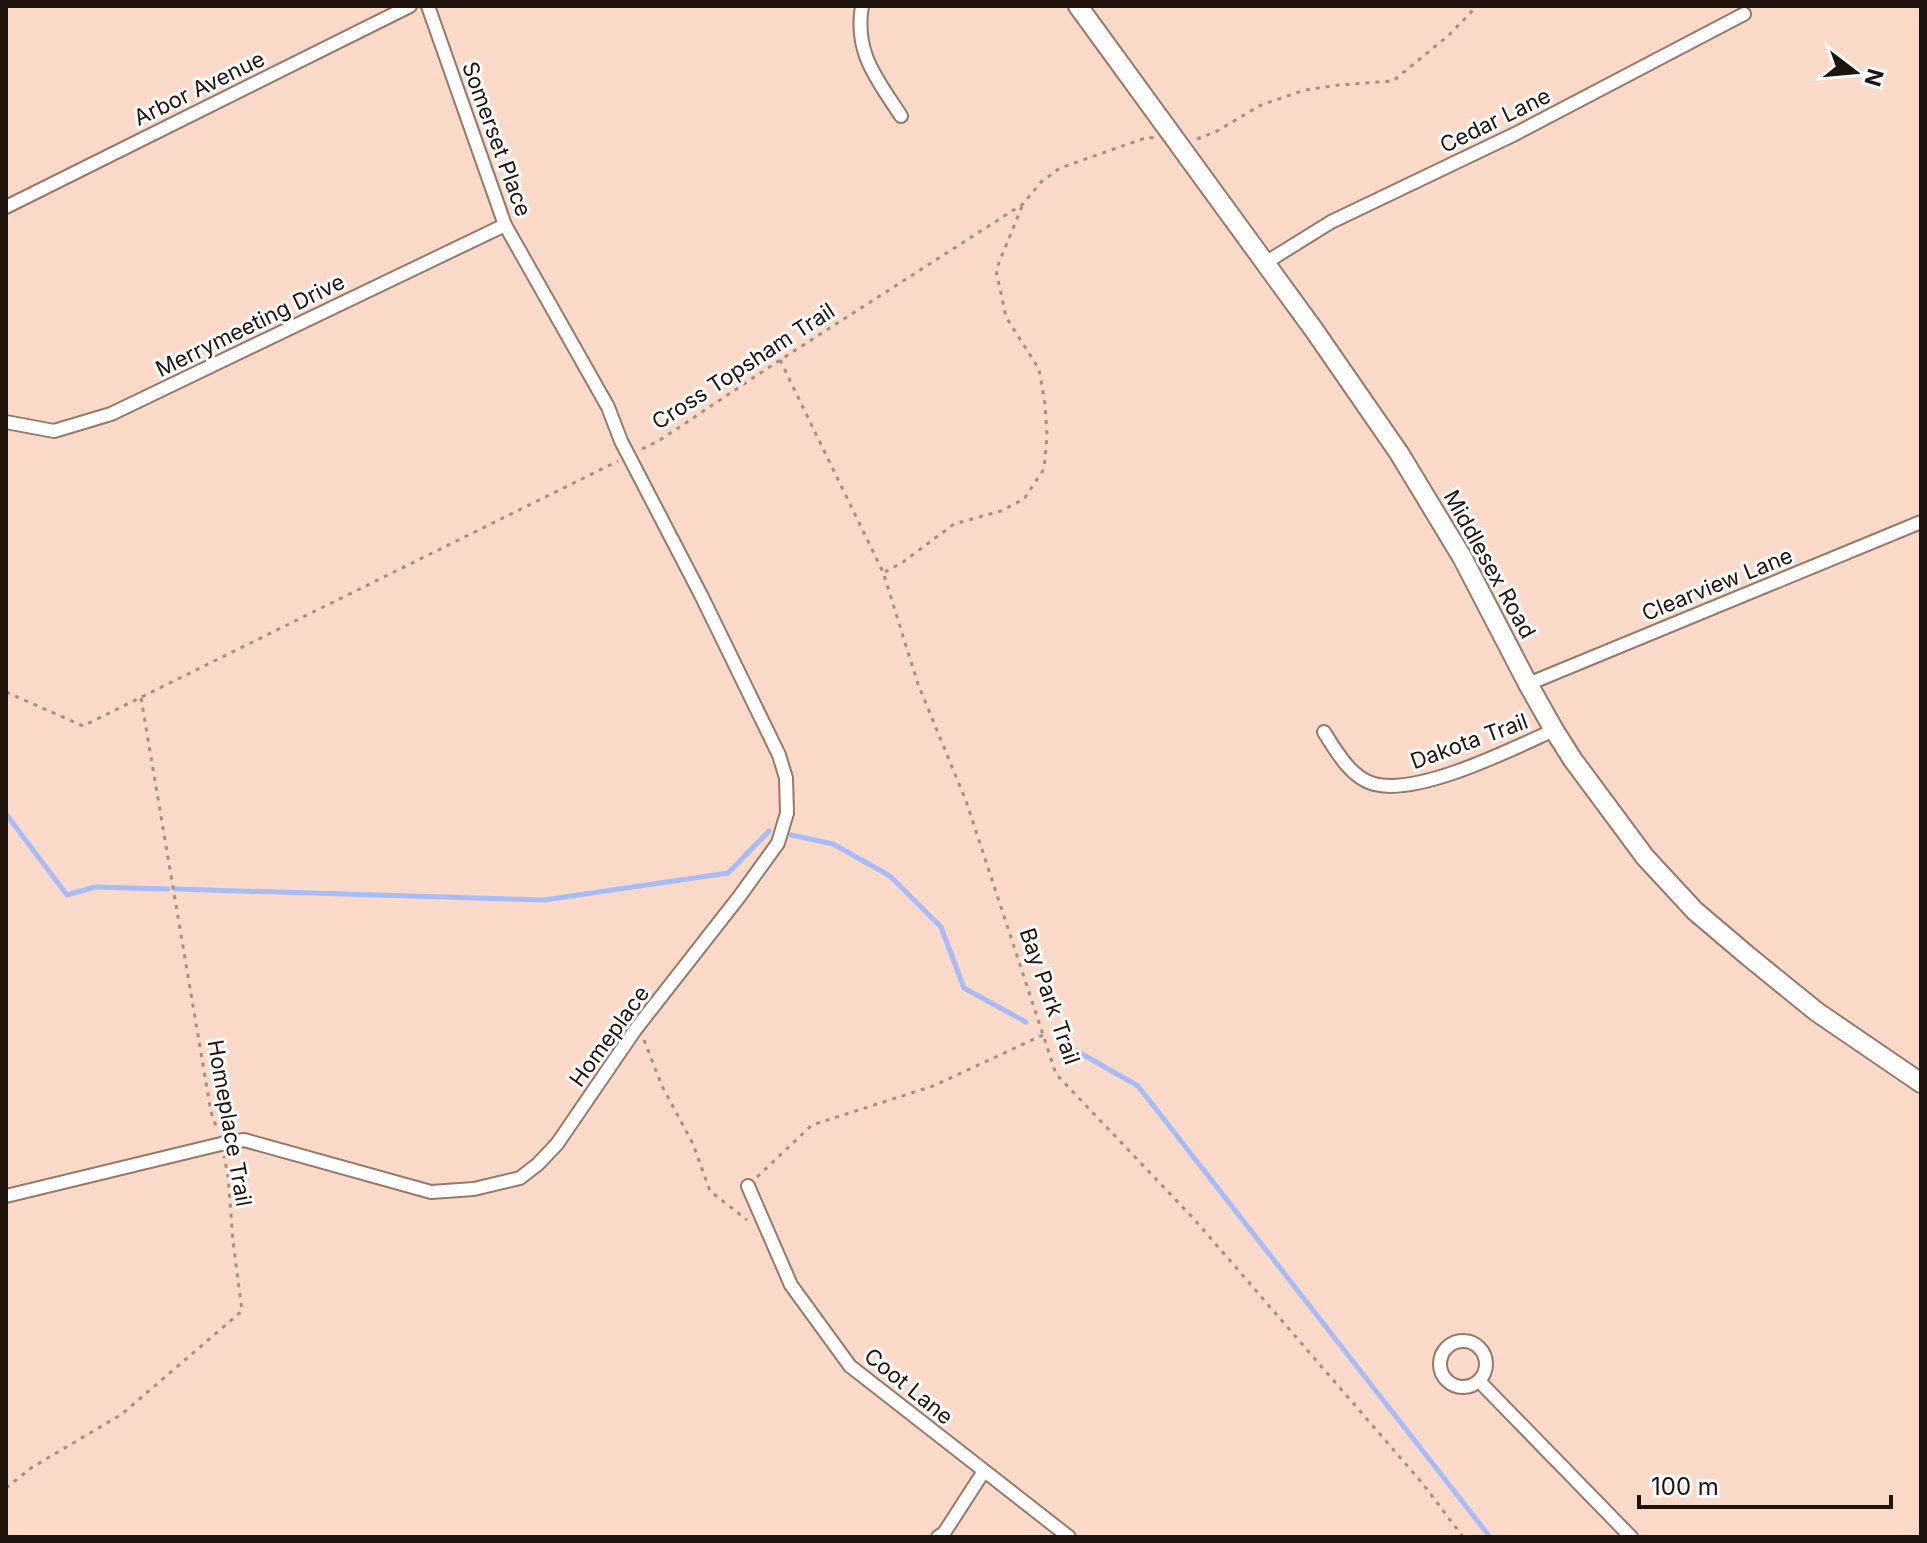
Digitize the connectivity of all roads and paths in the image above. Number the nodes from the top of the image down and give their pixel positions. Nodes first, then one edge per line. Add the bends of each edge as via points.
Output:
1 (410, 6) edge
2 (428, 6) edge
3 (862, 6) edge
4 (1078, 6) edge
5 (1477, 6) edge
6 (1744, 14) dead end
7 (901, 116) dead end
8 (1177, 141) junction
9 (1023, 204) junction
10 (6, 207) edge
11 (505, 225) junction
12 (1265, 263) junction
13 (780, 360) junction
14 (6, 422) edge
15 (621, 441) joint
16 (628, 456) junction
17 (1921, 522) edge
18 (883, 572) junction
19 (1528, 684) junction
20 (6, 692) edge
21 (141, 698) junction
22 (1554, 730) junction
23 (1324, 732) dead end
24 (639, 1025) junction
25 (1043, 1035) junction
26 (1921, 1083) edge
27 (221, 1144) junction
28 (748, 1186) joint
29 (6, 1196) edge
30 (749, 1223) dead end
31 (1479, 1381) dead end
32 (984, 1471) junction
33 (6, 1488) edge
34 (938, 1537) edge
35 (1069, 1537) edge
36 (1463, 1537) edge
37 (1631, 1537) edge

1 - 10 street, Arbor Avenue
2 - 11 street, Somerset Place
3 - 7 street via 863,51
4 - 8 main road, Middlesex Road
5 - 8 path, Cross Topsham Trail via 1393,81 1305,90 1261,105 1195,140
6 - 12 street, Cedar Lane via 1515,134 1331,222
8 - 9 path, Cross Topsham Trail via 1148,137 1060,168
8 - 12 main road, Middlesex Road
9 - 13 path, Cross Topsham Trail
9 - 18 path via 996,270 1006,317 1039,369 1047,435 1044,469 1024,499 954,524
11 - 14 street, Merrymeeting Drive via 111,414 54,431
11 - 15 street, Somerset Place via 608,407
12 - 19 main road, Middlesex Road via 1399,453 1462,557
13 - 16 path, Cross Topsham Trail
13 - 18 path, Bay Park Trail
15 - 16 street, Homeplace
16 - 21 path, Cross Topsham Trail
16 - 24 street, Homeplace via 779,755 787,813 778,843
17 - 19 street, Clearview Lane
18 - 25 path, Bay Park Trail
19 - 22 main road, Middlesex Road
20 - 21 path, Cross Topsham Trail via 83,726
21 - 27 path, Homeplace Trail via 211,1112
22 - 23 street, Dakota Trail via 1480,762 1407,785 1363,779 1346,765
22 - 26 main road, Middlesex Road via 1645,857 1695,911 1817,1012
24 - 27 street, Homeplace via 557,1144 520,1178 431,1192 244,1140
24 - 30 path via 710,1191
25 - 28 path via 933,1086 812,1125
25 - 36 path, Bay Park Trail via 1056,1074 1194,1219
27 - 29 street, Homeplace
27 - 33 path, Homeplace Trail via 242,1311 122,1414
28 - 32 street, Coot Lane via 791,1285 850,1366
31 - 37 street
32 - 34 street
32 - 35 street, Coot Lane

